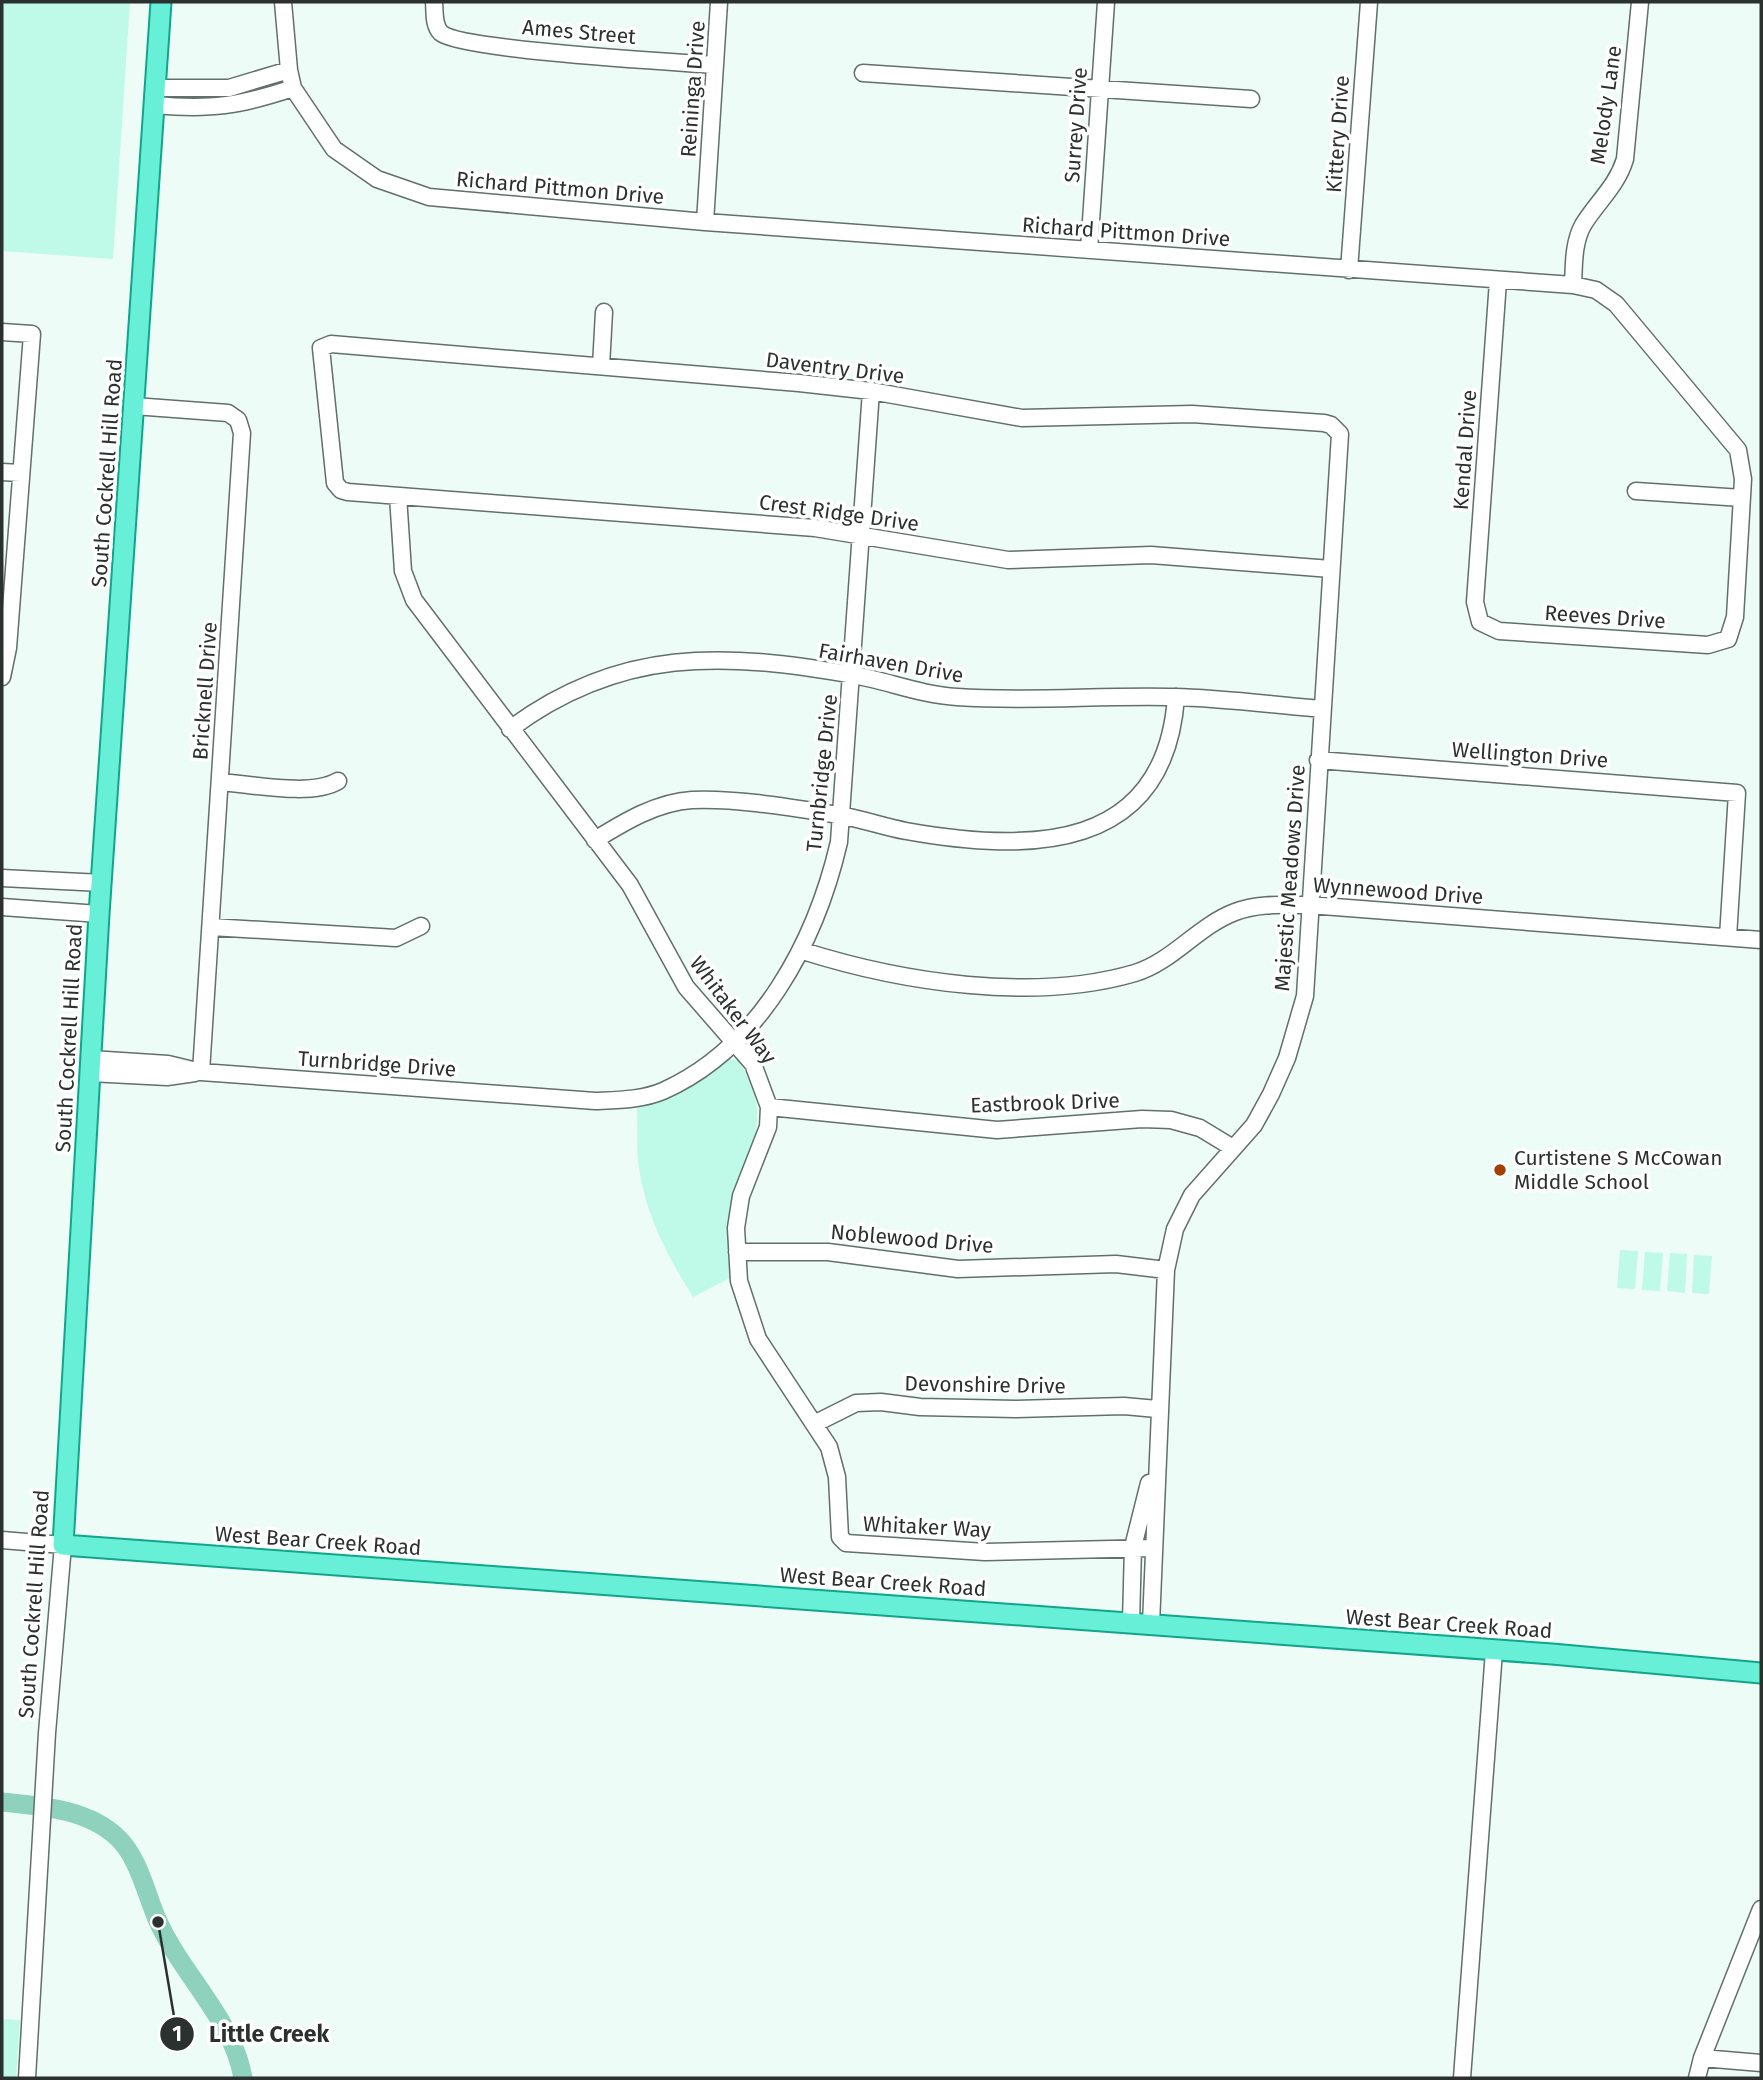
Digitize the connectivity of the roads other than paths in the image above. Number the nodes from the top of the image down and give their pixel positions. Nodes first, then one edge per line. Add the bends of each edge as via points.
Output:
1 (161, 2) edge
2 (283, 2) edge
3 (434, 2) edge
4 (719, 2) edge
5 (1106, 2) edge
6 (1369, 2) edge
7 (1640, 2) edge
8 (715, 65) junction
9 (289, 70) junction
10 (863, 74) dead end
11 (293, 88) junction
12 (1099, 89) junction
13 (155, 97) junction
14 (1251, 99) dead end
15 (705, 222) junction
16 (1089, 250) junction
17 (1349, 270) junction
18 (1498, 281) junction
19 (1573, 285) junction
20 (604, 312) dead end
21 (2, 332) edge
22 (601, 366) junction
23 (872, 391) junction
24 (134, 406) junction
25 (1340, 434) joint
26 (2, 472) edge
27 (20, 473) junction
28 (341, 490) joint
29 (1636, 491) dead end
30 (398, 496) junction
31 (1742, 498) junction
32 (862, 534) junction
33 (1331, 569) junction
34 (6, 620) edge
35 (1480, 622) joint
36 (1728, 639) joint
37 (853, 675) junction
38 (2, 677) edge
39 (1176, 697) junction
40 (1322, 709) junction
41 (510, 729) junction
42 (1318, 760) junction
43 (338, 781) dead end
44 (220, 782) junction
45 (841, 816) junction
46 (595, 840) junction
47 (2, 878) edge
48 (102, 883) junction
49 (1309, 905) junction
50 (2, 907) edge
51 (99, 914) junction
52 (421, 926) dead end
53 (211, 927) junction
54 (1728, 937) junction
55 (1761, 940) edge
56 (803, 951) junction
57 (735, 1042) junction
58 (90, 1066) junction
59 (201, 1072) junction
60 (769, 1107) junction
61 (1233, 1148) junction
62 (737, 1252) junction
63 (1166, 1270) junction
64 (1157, 1409) junction
65 (816, 1423) junction
66 (1156, 1454) junction
67 (2, 1540) edge
68 (63, 1545) junction
69 (1132, 1547) junction
70 (1153, 1548) junction
71 (1130, 1622) junction
72 (1151, 1624) junction
73 (1494, 1651) junction
74 (1761, 1673) edge
75 (1760, 1917) edge
76 (1702, 2058) junction
77 (1761, 2063) edge
78 (27, 2078) edge
79 (1462, 2078) edge
80 (1697, 2078) edge

1 - 13 main road, South Cockrell Hill Road
2 - 9 street
3 - 8 street, Ames Street via 441,33 503,47
4 - 8 street, Reininga Drive
5 - 12 street, Surrey Drive
6 - 17 street, Kittery Drive
7 - 19 street, Melody Lane via 1625,159 1620,174 1583,226 1576,246
8 - 15 street, Reininga Drive
9 - 11 street
9 - 13 street via 229,88
10 - 12 street
11 - 13 street via 243,104 201,109
11 - 15 street, Richard Pittmon Drive via 334,149 377,178 407,191 465,202
12 - 14 street
12 - 16 street, Surrey Drive
13 - 24 main road, South Cockrell Hill Road
15 - 16 street, Richard Pittmon Drive
16 - 17 street, Richard Pittmon Drive
17 - 18 street, Richard Pittmon Drive
18 - 19 street, Richard Pittmon Drive
18 - 35 street, Kendal Drive via 1475,602
19 - 31 street, Richard Pittmon Drive via 1596,290 1616,304 1738,450
20 - 22 street
21 - 27 street via 32,334
22 - 23 street, Daventry Drive
22 - 28 street, Daventry Drive via 331,344 321,348 335,482
23 - 25 street, Daventry Drive via 998,416 1192,414 1324,423
23 - 32 street, Turnbridge Drive
24 - 44 street, Bricknell Drive via 228,413 242,433
24 - 48 main road, South Cockrell Hill Road
25 - 33 street, Majestic Meadows Drive
26 - 27 street
27 - 34 street
28 - 30 street, Crest Ridge Drive
29 - 31 street
30 - 32 street, Crest Ridge Drive
30 - 41 street, Whitaker Way via 403,571 414,600
31 - 36 street, Richard Pittmon Drive via 1735,617
32 - 33 street, Crest Ridge Drive via 1008,560 1151,555
32 - 37 street, Turnbridge Drive
33 - 40 street, Majestic Meadows Drive
34 - 38 street
35 - 36 street, Reeves Drive via 1499,631 1707,645
37 - 39 street, Fairhaven Drive via 940,696 1004,700
37 - 41 street, Fairhaven Drive via 739,662 654,664 609,674 564,694
37 - 45 street, Turnbridge Drive
39 - 40 street, Fairhaven Drive
39 - 45 street via 1170,746 1157,776 1108,821 1077,835 1032,841 972,839 906,831
40 - 42 street, Majestic Meadows Drive
41 - 46 street, Whitaker Way
42 - 49 street, Majestic Meadows Drive
42 - 54 street, Wellington Drive via 1737,793
43 - 44 street via 327,788 308,789
44 - 53 street, Bricknell Drive
45 - 46 street via 689,800 641,814
45 - 56 street, Turnbridge Drive via 829,887
46 - 57 street, Whitaker Way via 630,885 686,986
47 - 48 street
48 - 51 main road, South Cockrell Hill Road
49 - 54 street, Wynnewood Drive
49 - 56 street, Wynnewood Drive via 1269,905 1235,912 1136,973 1040,986 912,978
49 - 61 street, Majestic Meadows Drive via 1305,996 1287,1058 1254,1125
50 - 51 street
51 - 58 main road, South Cockrell Hill Road
52 - 53 street via 396,938
53 - 59 street, Bricknell Drive
54 - 55 street, Wynnewood Drive
56 - 57 street, Turnbridge Drive
57 - 59 street, Turnbridge Drive via 662,1091 631,1099 595,1101
57 - 60 street, Whitaker Way via 753,1064
58 - 59 street, Turnbridge Drive via 167,1077
58 - 68 main road, South Cockrell Hill Road
60 - 61 street, Eastbrook Drive via 997,1130 1171,1120 1200,1128
60 - 62 street, Whitaker Way via 768,1127 741,1196
61 - 63 street, Majestic Meadows Drive via 1182,1212
62 - 63 street, Noblewood Drive via 828,1252 958,1269 1116,1264
62 - 65 street, Whitaker Way via 739,1281 758,1339
63 - 64 street, Majestic Meadows Drive
64 - 65 street, Devonshire Drive via 920,1408 856,1403
64 - 66 street, Majestic Meadows Drive
65 - 69 street, Whitaker Way via 832,1457 840,1537 846,1543 985,1552
66 - 69 street, Majestic Meadows Drive
66 - 70 street, Majestic Meadows Drive
67 - 68 street, West Bear Creek Road
68 - 71 main road, West Bear Creek Road
68 - 78 street, South Cockrell Hill Road
69 - 70 street, Whitaker Way
69 - 71 street, Majestic Meadows Drive
70 - 72 street, Majestic Meadows Drive
71 - 72 main road, West Bear Creek Road
72 - 73 main road, West Bear Creek Road
73 - 74 main road, West Bear Creek Road
73 - 79 street
75 - 76 street
76 - 77 street
76 - 80 street

